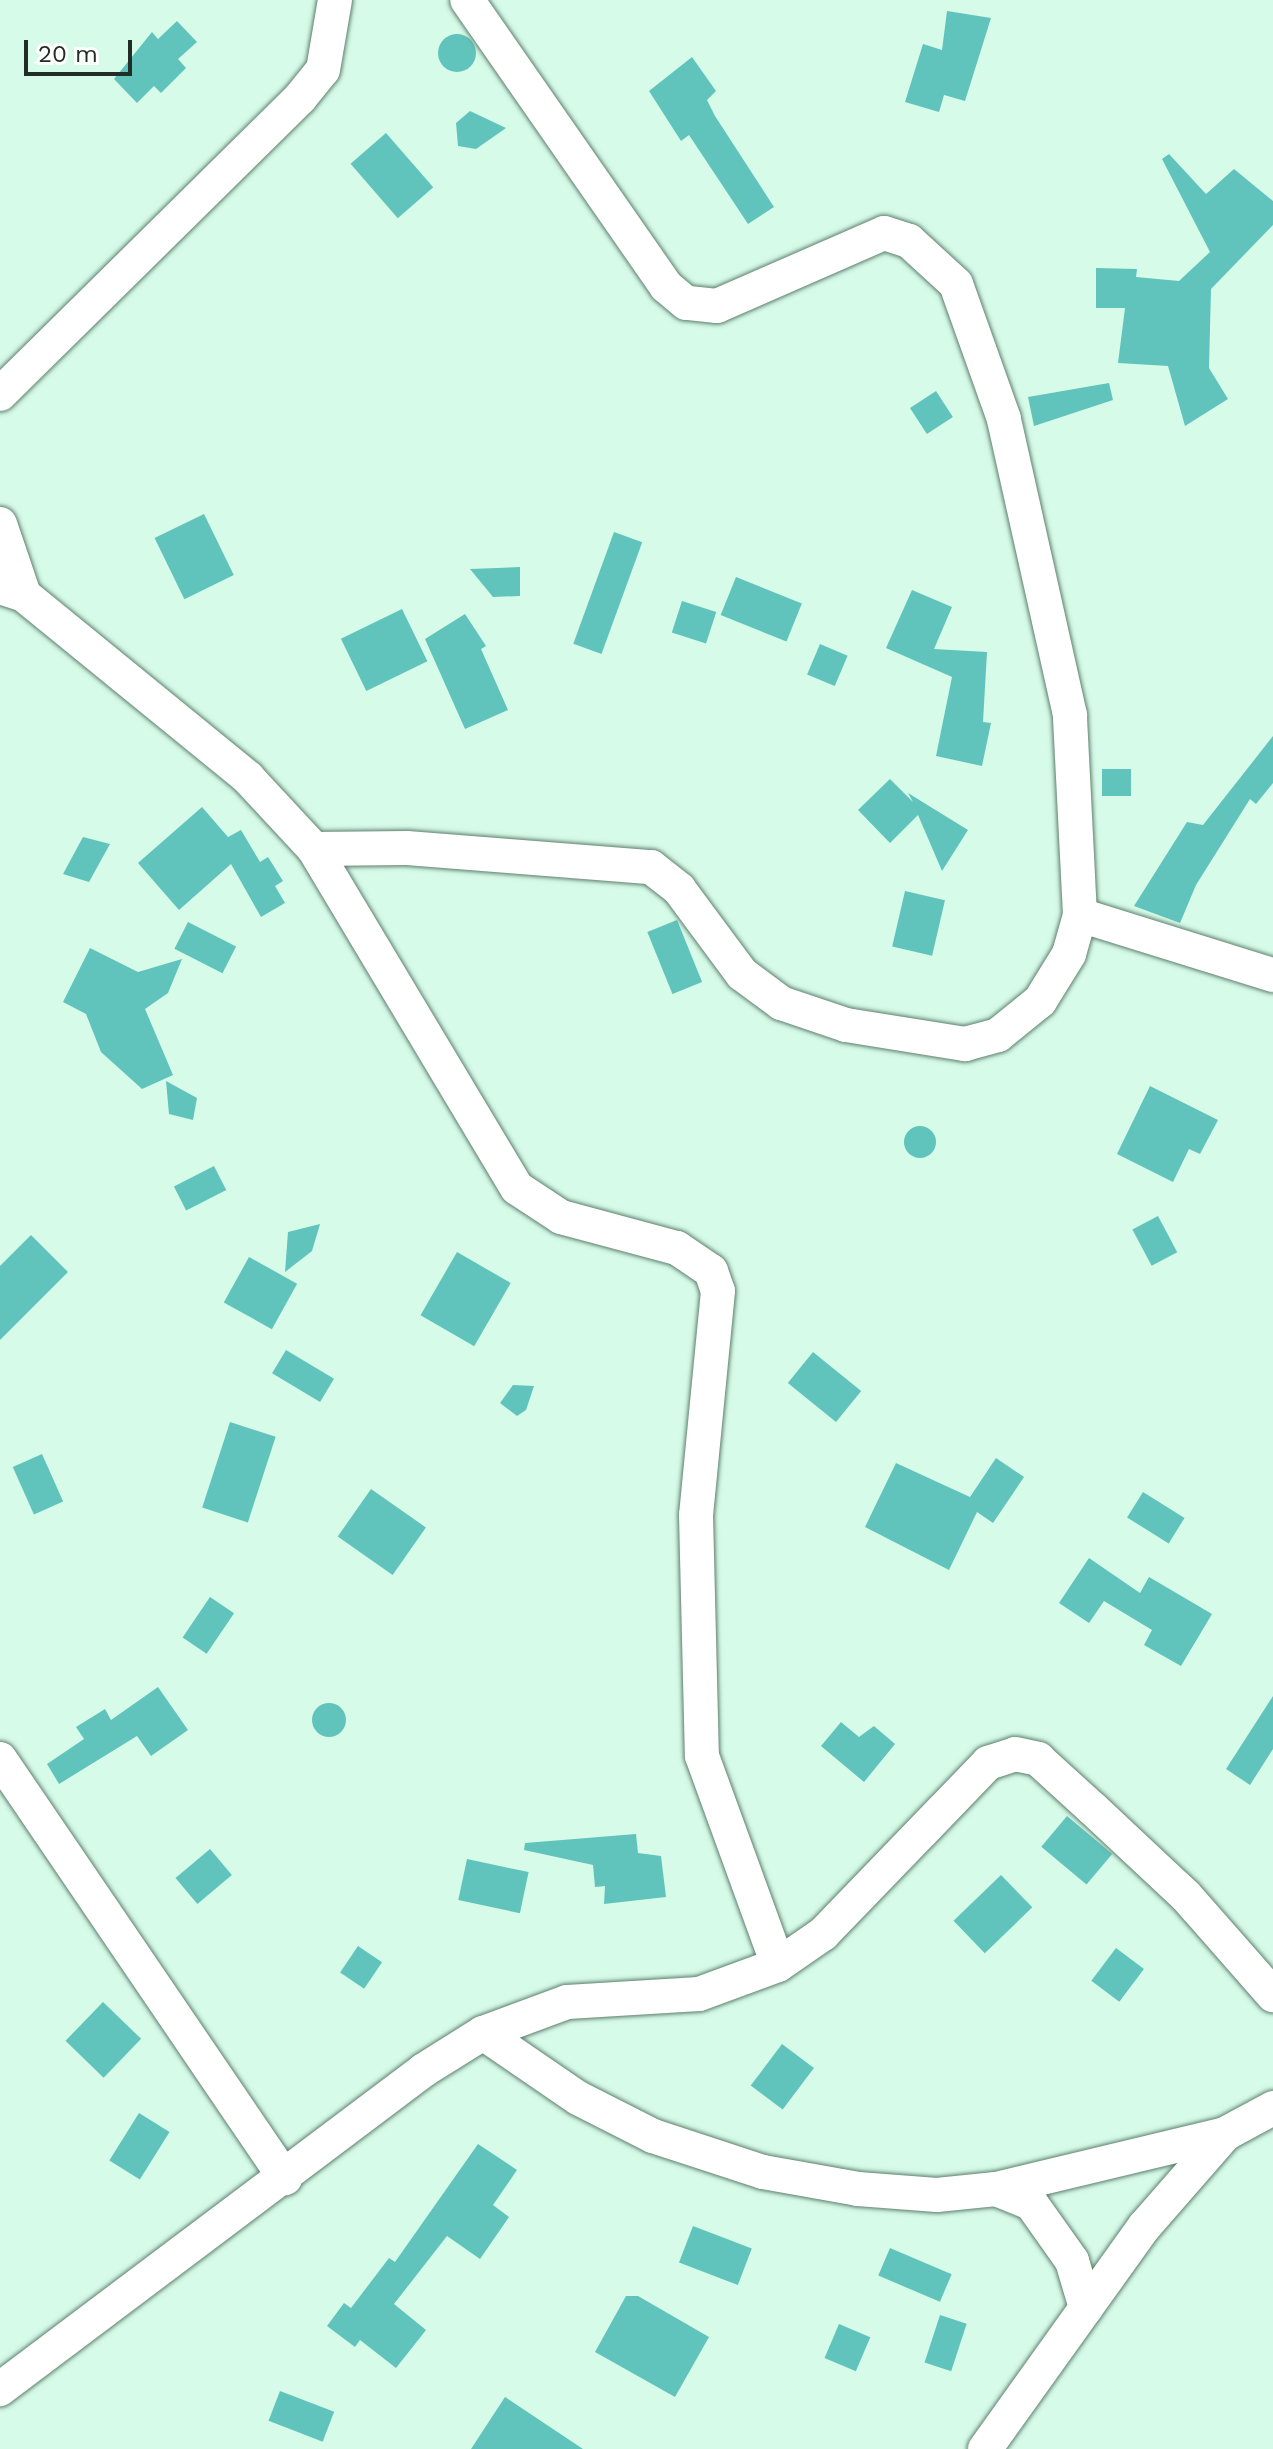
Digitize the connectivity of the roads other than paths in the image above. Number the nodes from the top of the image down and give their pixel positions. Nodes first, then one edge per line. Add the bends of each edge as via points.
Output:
1 (335, 0) edge
2 (467, 0) edge
3 (0, 394) edge
4 (0, 524) edge
5 (12, 591) edge
6 (314, 849) junction
7 (1080, 915) junction
8 (1273, 975) edge
9 (0, 1759) edge
10 (778, 1965) junction
11 (1273, 1995) edge
12 (483, 2033) junction
13 (1273, 2108) edge
14 (1225, 2134) junction
15 (285, 2178) junction
16 (996, 2189) junction
17 (1086, 2308) junction
18 (0, 2389) edge
19 (985, 2449) edge

1 - 3 street via 323,70 300,98
2 - 7 street via 666,286 686,303 717,306 884,233 918,247 956,284 1004,419 1070,715
4 - 5 street
5 - 6 street via 248,778
6 - 7 street via 407,848 651,867 679,889 742,974 781,1003 846,1025 965,1044 998,1035 1040,1001 1069,954
6 - 10 street via 517,1188 561,1217 677,1248 711,1271 718,1291 696,1515 702,1756
7 - 8 street
9 - 15 street
10 - 11 street via 823,1934 988,1763 1015,1754 1038,1759 1186,1896
10 - 12 street via 699,1994 567,2002
12 - 15 street via 424,2070
12 - 16 street via 578,2098 653,2136 763,2172 858,2189 937,2195
13 - 14 street
14 - 16 street
14 - 17 street via 1144,2227
15 - 18 street
16 - 17 street via 1031,2203 1056,2232 1072,2261
17 - 19 street

